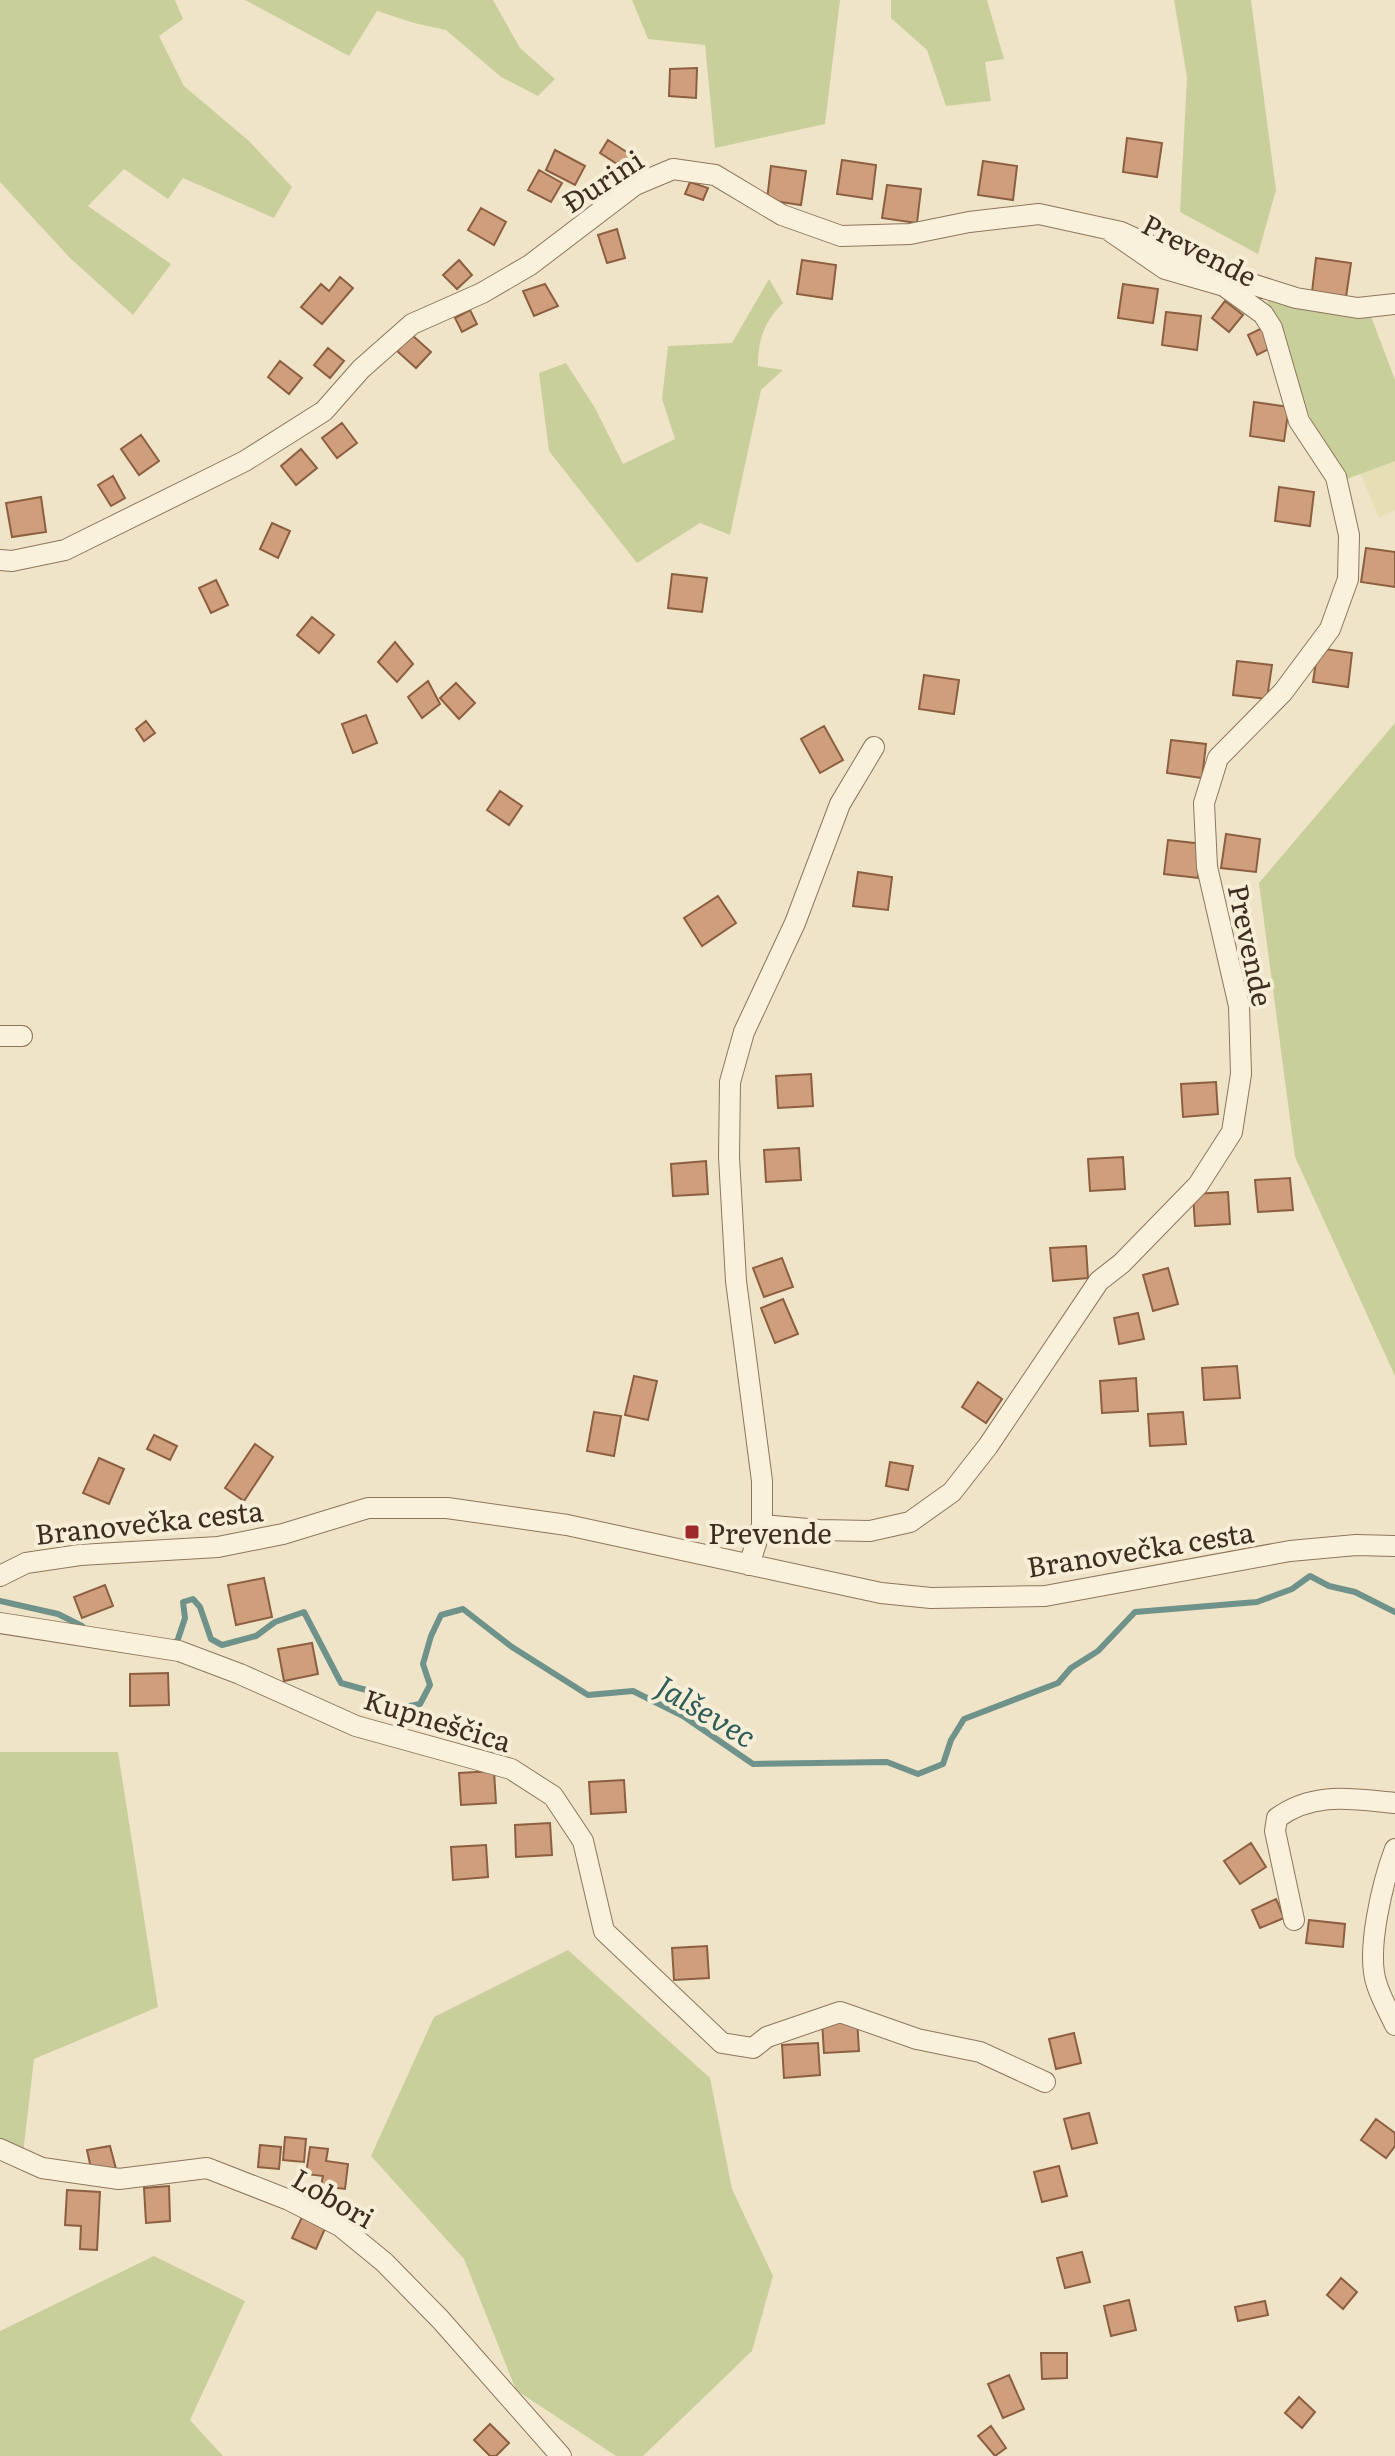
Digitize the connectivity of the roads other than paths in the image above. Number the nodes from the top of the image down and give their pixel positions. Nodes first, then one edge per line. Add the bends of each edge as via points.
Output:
1 (1107, 229) junction
2 (1395, 304) edge
3 (0, 560) edge
4 (874, 747) dead end
5 (0, 1036) edge
6 (22, 1036) dead end
7 (762, 1525) junction
8 (1395, 1546) edge
9 (749, 1565) junction
10 (0, 1576) edge
11 (0, 1623) edge
12 (1395, 1803) edge
13 (1395, 1849) edge
14 (1294, 1920) dead end
15 (1395, 2025) edge
16 (1045, 2082) dead end
17 (0, 2149) edge
18 (561, 2456) edge

1 - 2 street, Đurini via 1198,267 1296,298 1358,308
1 - 3 street, Đurini via 1039,214 910,234 841,236 782,215 715,175 673,169 635,185 530,265 412,324 324,411 245,461 65,550
1 - 7 street, Prevende via 1165,269 1224,286 1263,314 1272,328 1299,421 1336,477 1349,535 1348,579 1330,629 1283,692 1218,758 1204,803 1207,867 1239,1006 1241,1074 1232,1132 1198,1185 1099,1281 952,1492 910,1522 870,1531
4 - 7 street via 840,804 795,923 744,1032 730,1082 736,1281 762,1481
5 - 6 street
7 - 9 street
8 - 9 street, Branovečka cesta via 1290,1551 1045,1596 931,1598 881,1593
9 - 10 street, Branovečka cesta via 567,1525 447,1508 368,1508 218,1547 80,1555 26,1563
11 - 16 street, Kupneščica via 179,1651 356,1726 511,1769 553,1796 583,1841 604,1931 722,2043 753,2048 767,2037 840,2012 917,2039 980,2052
12 - 14 street via 1325,1798 1294,1805 1277,1818 1275,1831
13 - 15 street via 1383,1880 1374,1938 1375,1982
17 - 18 street, Lobori via 42,2168 119,2179 207,2168 340,2226 431,2310

